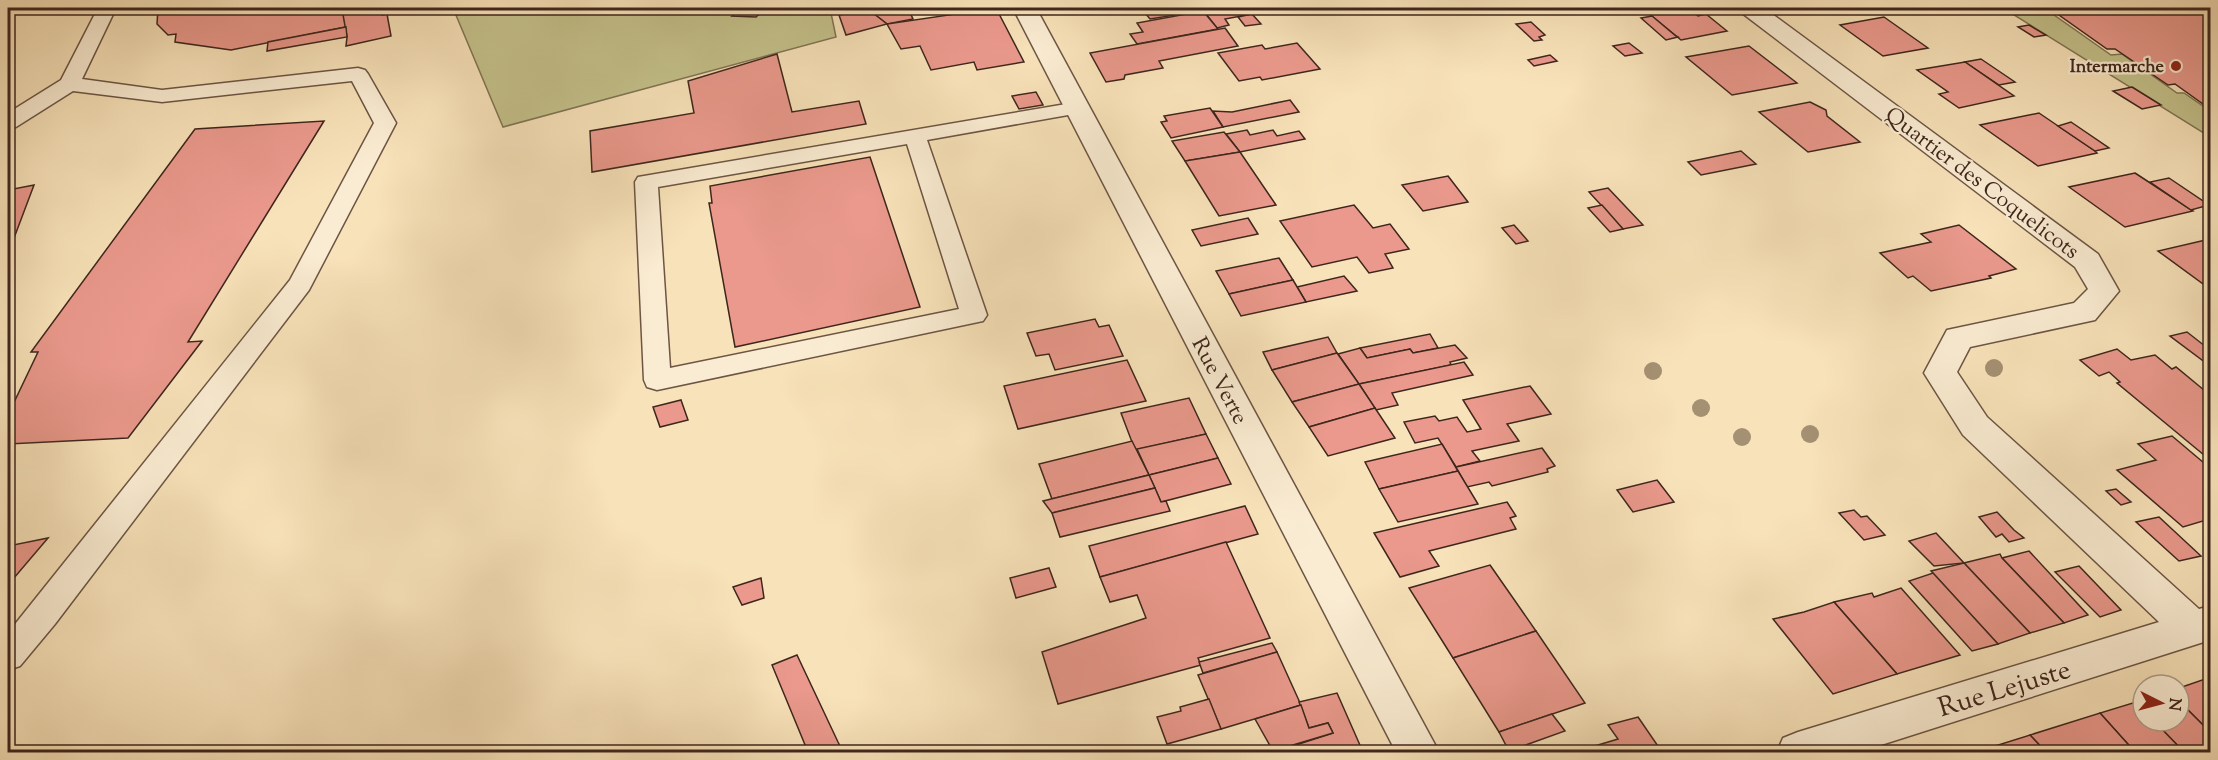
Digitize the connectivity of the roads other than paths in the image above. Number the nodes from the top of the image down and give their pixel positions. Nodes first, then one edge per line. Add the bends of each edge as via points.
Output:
1 (107, 8) edge
2 (920, 8) edge
3 (926, 8) edge
4 (1024, 8) edge
5 (1750, 8) edge
6 (69, 84) junction
7 (1077, 108) junction
8 (8, 122) edge
9 (915, 136) junction
10 (2202, 626) edge
11 (8, 656) edge
12 (1418, 753) edge
13 (1798, 753) edge

1 - 6 lane
2 - 3 lane
4 - 7 street, Rue Verte
5 - 10 street, Quartier des Coquelicots via 2087,261 2104,291 2084,312 1958,339 1940,373 1976,426
6 - 8 lane
6 - 11 lane via 162,96 358,74 385,123 300,284
7 - 9 lane
7 - 12 street, Rue Verte
9 - 9 lane via 974,315 657,380 646,182
10 - 13 street, Rue Lejuste

